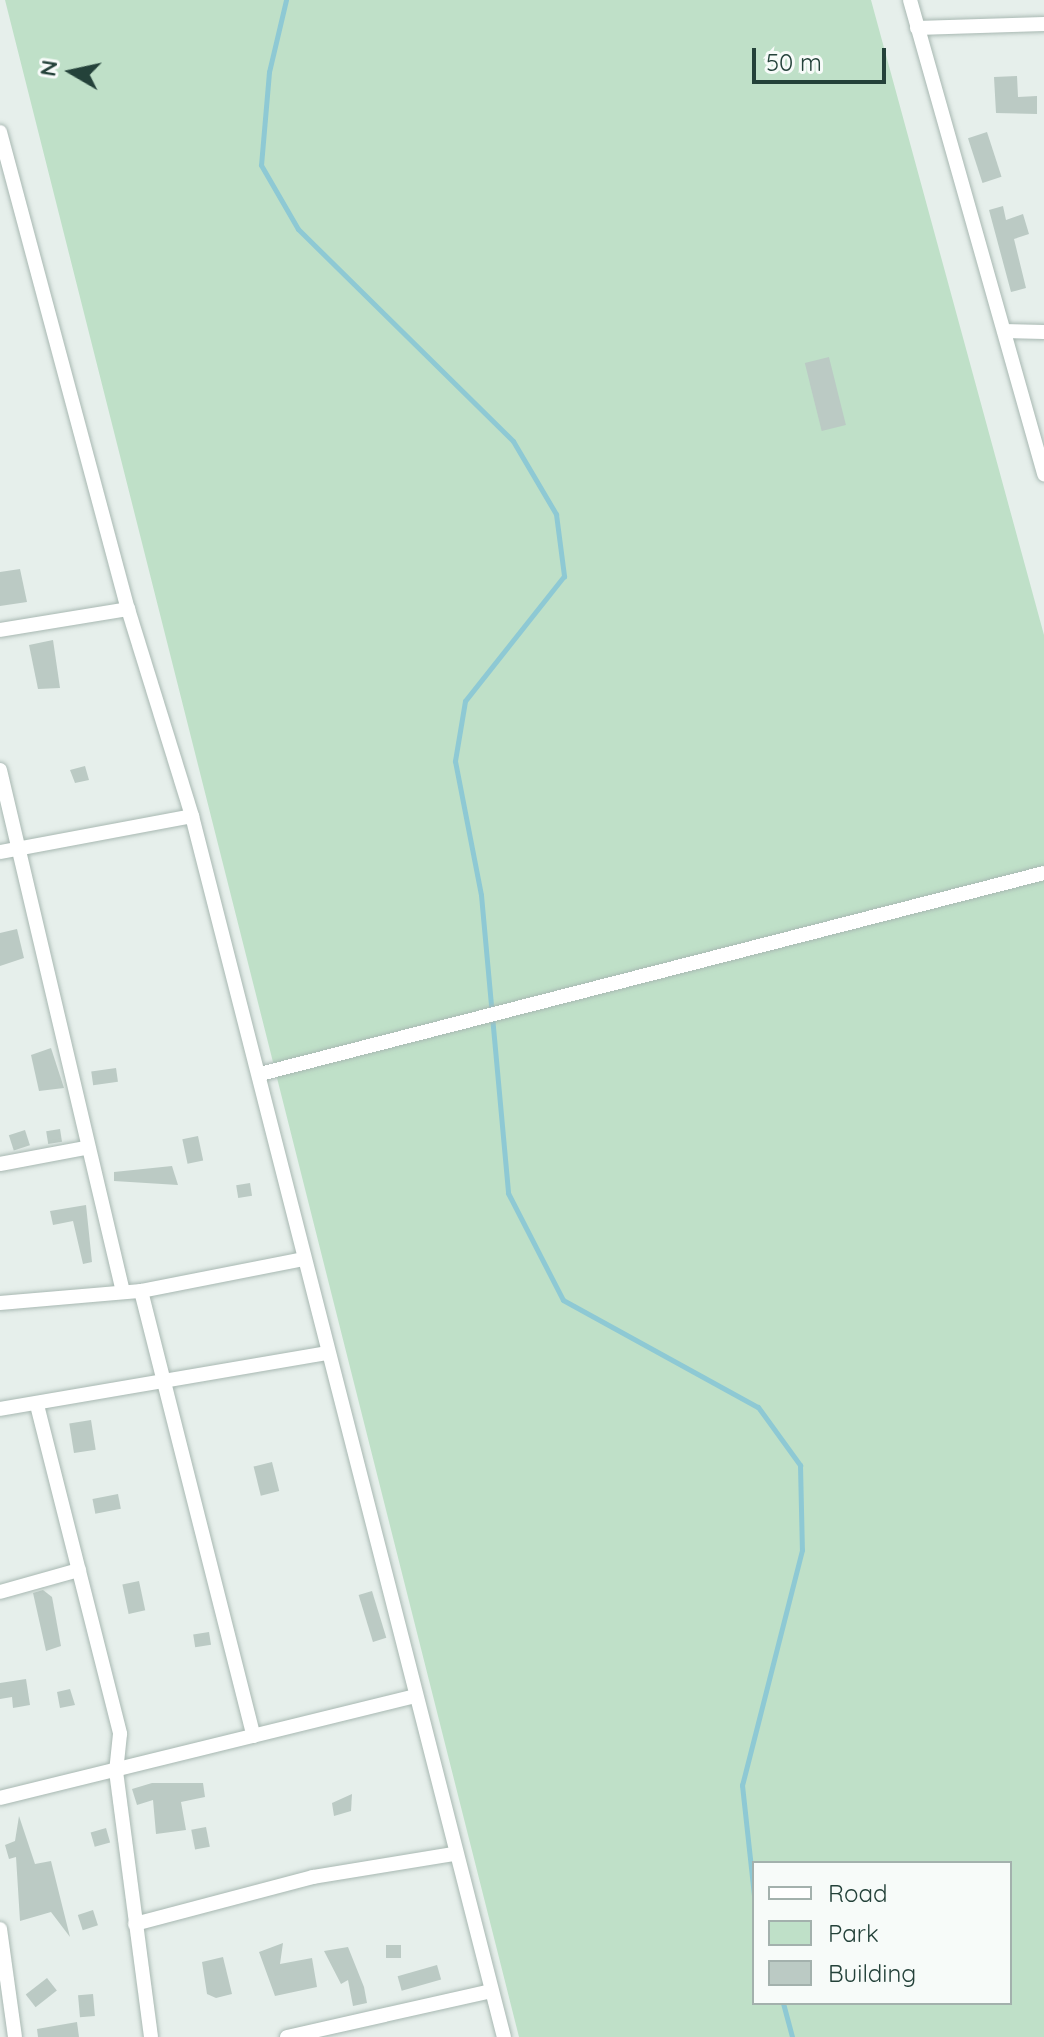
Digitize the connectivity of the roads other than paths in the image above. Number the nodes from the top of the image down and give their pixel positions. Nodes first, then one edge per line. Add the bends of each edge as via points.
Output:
1 (910, 0) edge
2 (1044, 24) edge
3 (917, 28) junction
4 (0, 132) edge
5 (4, 164) edge
6 (1004, 331) junction
7 (1044, 332) edge
8 (1044, 474) edge
9 (128, 609) junction
10 (0, 630) edge
11 (0, 770) edge
12 (192, 816) junction
13 (19, 849) junction
14 (0, 852) edge
15 (1044, 873) edge
16 (260, 1074) junction
17 (85, 1148) junction
18 (0, 1164) edge
19 (304, 1259) junction
20 (141, 1291) junction
21 (123, 1292) junction
22 (0, 1303) edge
23 (328, 1353) junction
24 (166, 1384) junction
25 (37, 1405) junction
26 (0, 1409) edge
27 (79, 1570) junction
28 (0, 1592) edge
29 (415, 1696) junction
30 (254, 1736) junction
31 (116, 1771) junction
32 (0, 1798) edge
33 (454, 1854) junction
34 (135, 1924) junction
35 (0, 1929) edge
36 (491, 1991) junction
37 (15, 2037) edge
38 (151, 2037) edge
39 (287, 2037) edge
40 (504, 2037) edge

1 - 3 street
2 - 3 street
3 - 6 street
4 - 5 street
5 - 9 street
6 - 7 street
6 - 8 street
9 - 10 street
9 - 12 street
11 - 13 street
12 - 13 street
12 - 16 street
13 - 14 street
13 - 17 street
15 - 16 street
16 - 19 street
17 - 18 street
17 - 21 street
19 - 20 street
19 - 23 street
20 - 21 street
20 - 24 street
21 - 22 street
23 - 24 street
23 - 29 street
24 - 25 street
24 - 30 street
25 - 26 street
25 - 27 street
27 - 28 street
27 - 31 street via 120,1734
29 - 30 street
29 - 33 street
30 - 31 street
31 - 32 street
31 - 34 street
33 - 34 street via 313,1877
33 - 36 street
34 - 38 street
35 - 37 street
36 - 39 street
36 - 40 street

